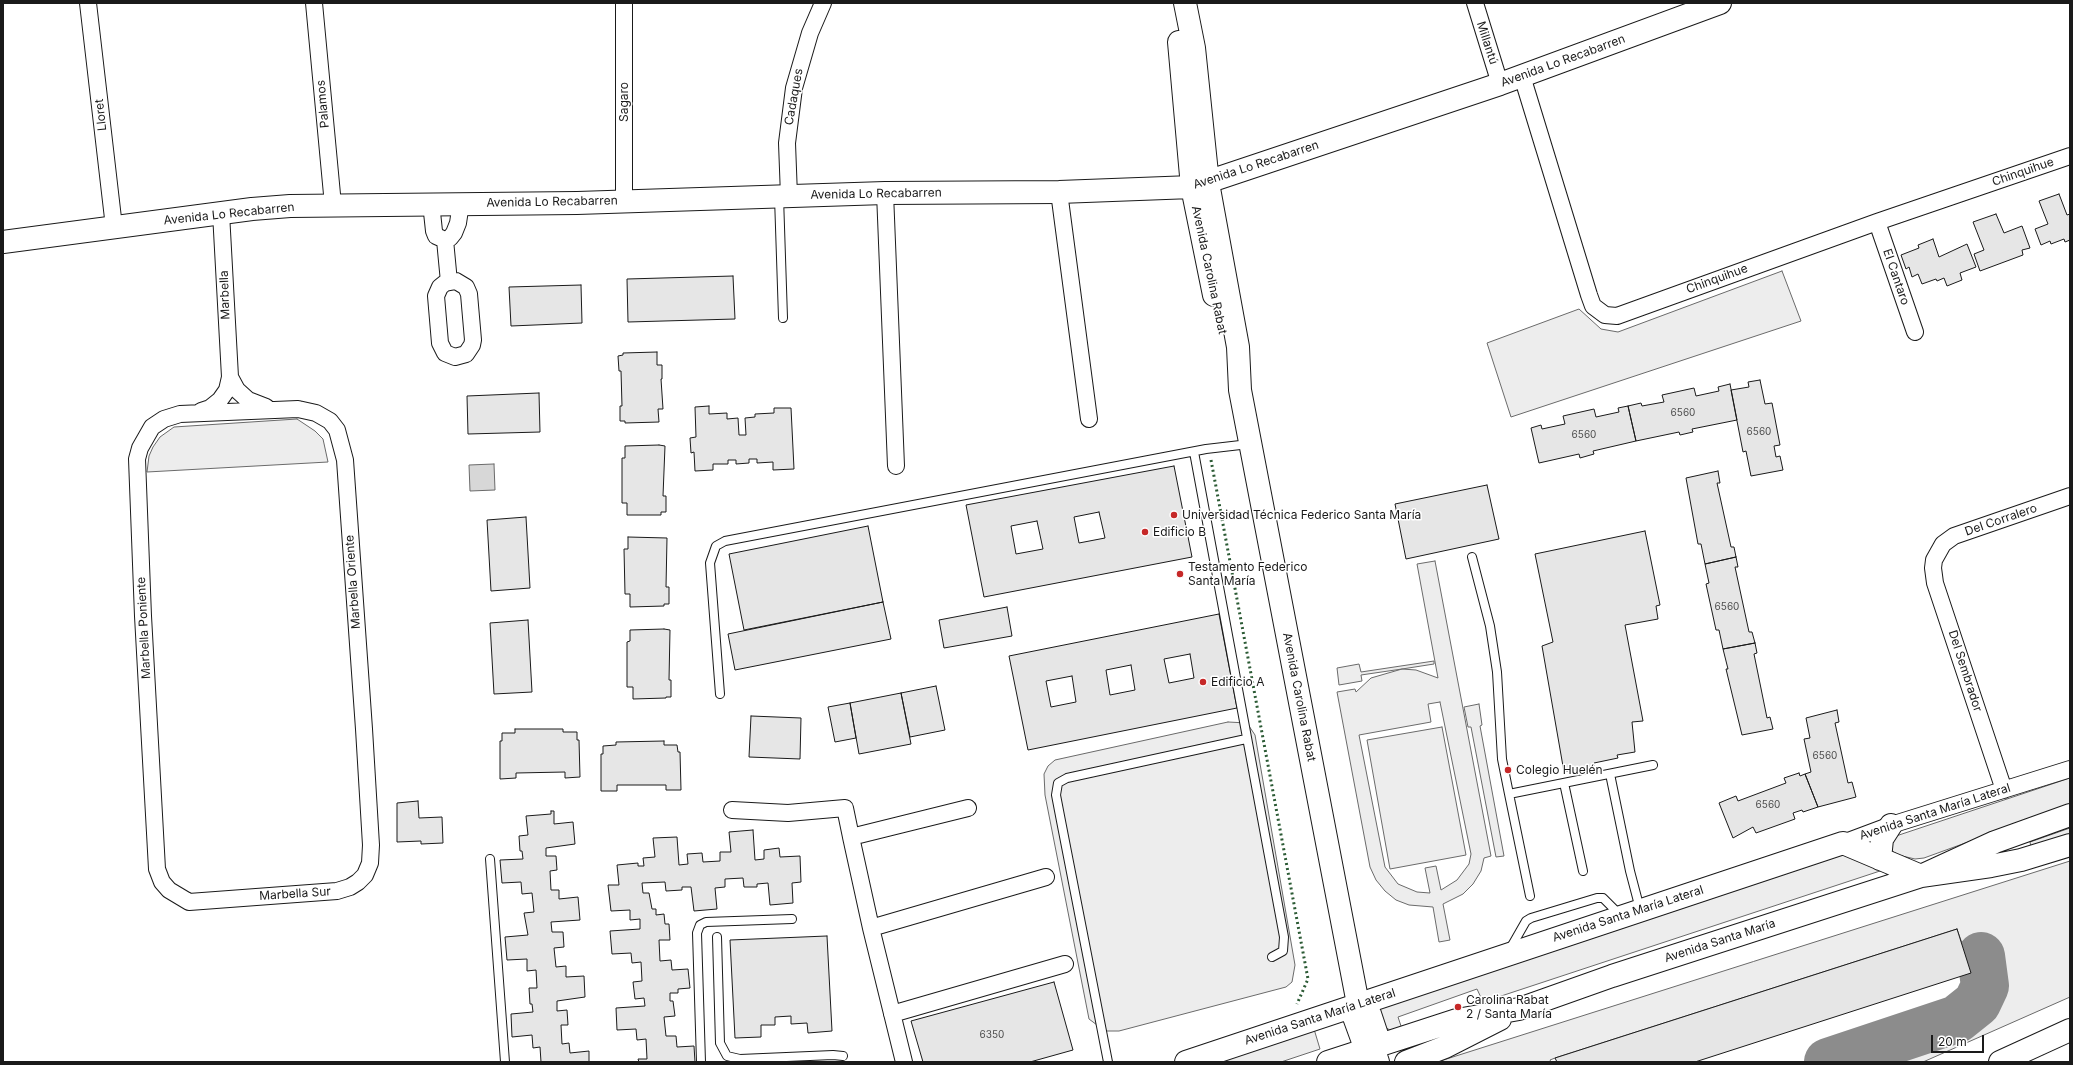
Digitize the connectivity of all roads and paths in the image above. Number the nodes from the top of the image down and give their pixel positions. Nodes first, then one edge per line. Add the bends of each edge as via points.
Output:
1 (88, 3) edge
2 (314, 3) edge
3 (624, 3) edge
4 (824, 3) edge
5 (1179, 3) edge
6 (1185, 3) edge
7 (1475, 3) edge
8 (1720, 3) edge
9 (1522, 76) junction
10 (1500, 84) junction
11 (2070, 156) edge
12 (1200, 185) junction
13 (1059, 192) junction
14 (885, 193) junction
15 (784, 196) junction
16 (624, 201) junction
17 (431, 203) junction
18 (461, 203) junction
19 (333, 205) junction
20 (221, 213) junction
21 (1877, 222) junction
22 (114, 227) junction
23 (445, 240) junction
24 (3, 242) edge
25 (449, 282) dead end
26 (783, 318) dead end
27 (1915, 332) dead end
28 (230, 378) junction
29 (275, 409) junction
30 (234, 411) joint
31 (197, 412) junction
32 (1089, 420) dead end
33 (1251, 444) junction
34 (1194, 452) junction
35 (896, 466) dead end
36 (2070, 496) edge
37 (1937, 552) joint
38 (1472, 557) dead end
39 (720, 694) dead end
40 (1246, 739) junction
41 (1653, 765) dead end
42 (2070, 769) edge
43 (1610, 774) junction
44 (1564, 783) junction
45 (2004, 790) junction
46 (1509, 794) junction
47 (968, 808) dead end
48 (732, 810) dead end
49 (2070, 815) edge
50 (1891, 825) junction
51 (851, 837) junction
52 (1843, 843) junction
53 (371, 845) joint
54 (2070, 845) edge
55 (490, 859) dead end
56 (1880, 859) junction
57 (1583, 871) dead end
58 (1921, 876) junction
59 (1046, 877) dead end
60 (1530, 896) dead end
61 (189, 902) joint
62 (1631, 914) junction
63 (792, 919) dead end
64 (871, 928) junction
65 (717, 938) dead end
66 (1272, 957) dead end
67 (1065, 964) dead end
68 (1358, 1004) junction
69 (1519, 1008) junction
70 (892, 1014) junction
71 (2070, 1030) edge
72 (1376, 1055) edge
73 (842, 1056) dead end
74 (785, 1059) edge
75 (505, 1062) edge
76 (701, 1062) edge
77 (904, 1062) edge
78 (1108, 1062) edge
79 (1186, 1062) edge
80 (1328, 1062) edge
81 (1406, 1062) edge
82 (2000, 1062) edge

1 - 22 street, Lloret
2 - 19 street, Palamos
3 - 16 street, Sagaro
4 - 15 street, Cadaques via 810,33 794,88
5 - 12 main road, Avenida Carolina Rabat via 1179,39
6 - 12 main road, Avenida Carolina Rabat via 1198,79
7 - 10 street, Millantú
8 - 9 main road, Avenida Lo Recabarren
9 - 10 main road, Avenida Lo Recabarren
9 - 21 street, Chinquihue via 1589,295 1593,306 1605,315 1617,316
10 - 12 main road, Avenida Lo Recabarren
11 - 21 street, Chinquihue
12 - 13 main road, Avenida Lo Recabarren
12 - 33 main road, Avenida Carolina Rabat via 1225,348 1240,390
13 - 14 main road, Avenida Lo Recabarren
13 - 32 street
14 - 15 main road, Avenida Lo Recabarren
14 - 35 street
15 - 16 main road, Avenida Lo Recabarren
15 - 26 lane
16 - 18 main road, Avenida Lo Recabarren
17 - 18 main road, Avenida Lo Recabarren
17 - 19 main road, Avenida Lo Recabarren
17 - 23 street via 434,231 436,236
18 - 23 street via 454,233
19 - 20 main road, Avenida Lo Recabarren
20 - 22 main road, Avenida Lo Recabarren
20 - 28 street, Marbella
21 - 27 street, El Cantaro
22 - 24 main road, Avenida Lo Recabarren
23 - 25 street
28 - 29 street via 237,390 248,400
28 - 31 street, Marbella via 227,390 220,400 210,408
29 - 30 street, Marbella Oriente
29 - 53 street, Marbella Oriente via 298,408 316,413 330,421 337,430 342,445
30 - 31 street, Marbella Poniente
31 - 61 street, Marbella Poniente via 180,414 152,427 140,448 137,460 157,869 168,890
33 - 34 lane
33 - 68 main road, Avenida Carolina Rabat
34 - 39 lane via 737,538 716,546 710,563
34 - 40 lane
36 - 37 street, Del Corralero via 1959,534 1949,539
37 - 45 street, Del Sembrador via 1934,576
38 - 46 lane via 1490,626 1497,672 1502,759
40 - 66 lane via 1284,937 1283,951
40 - 78 lane via 1067,778 1058,783 1056,795
41 - 43 lane
42 - 45 street, Avenida Santa María Lateral
43 - 44 lane
43 - 62 lane via 1630,871
44 - 46 lane
44 - 57 lane
45 - 50 street, Avenida Santa María Lateral
46 - 60 lane
47 - 51 street
48 - 51 street via 788,813 844,808
49 - 58 main road, Avenida Santa María via 1995,842
50 - 52 street, Avenida Santa María Lateral
50 - 56 main road via 1882,839
51 - 64 street
52 - 56 main road
52 - 62 main road, Avenida Santa María Lateral
53 - 61 street, Marbella Sur via 370,863 365,875 350,887 337,891
54 - 58 main road, Avenida Santa María via 1991,866
55 - 75 lane
56 - 58 main road
58 - 69 main road, Avenida Santa María
59 - 64 street
62 - 68 main road, Avenida Santa María Lateral
63 - 76 lane via 706,922 700,925 697,933
64 - 70 street
65 - 74 lane via 720,1043 723,1052 732,1058
67 - 70 street
68 - 72 main road, Avenida Carolina Rabat via 1354,1017 1362,1039
68 - 79 main road, Avenida Santa María Lateral
69 - 72 main road, Avenida Santa María via 1457,1020
69 - 81 main road, Avenida Santa María via 1445,1047
70 - 77 street
71 - 82 main road
72 - 80 main road, Avenida Santa María
73 - 74 lane

